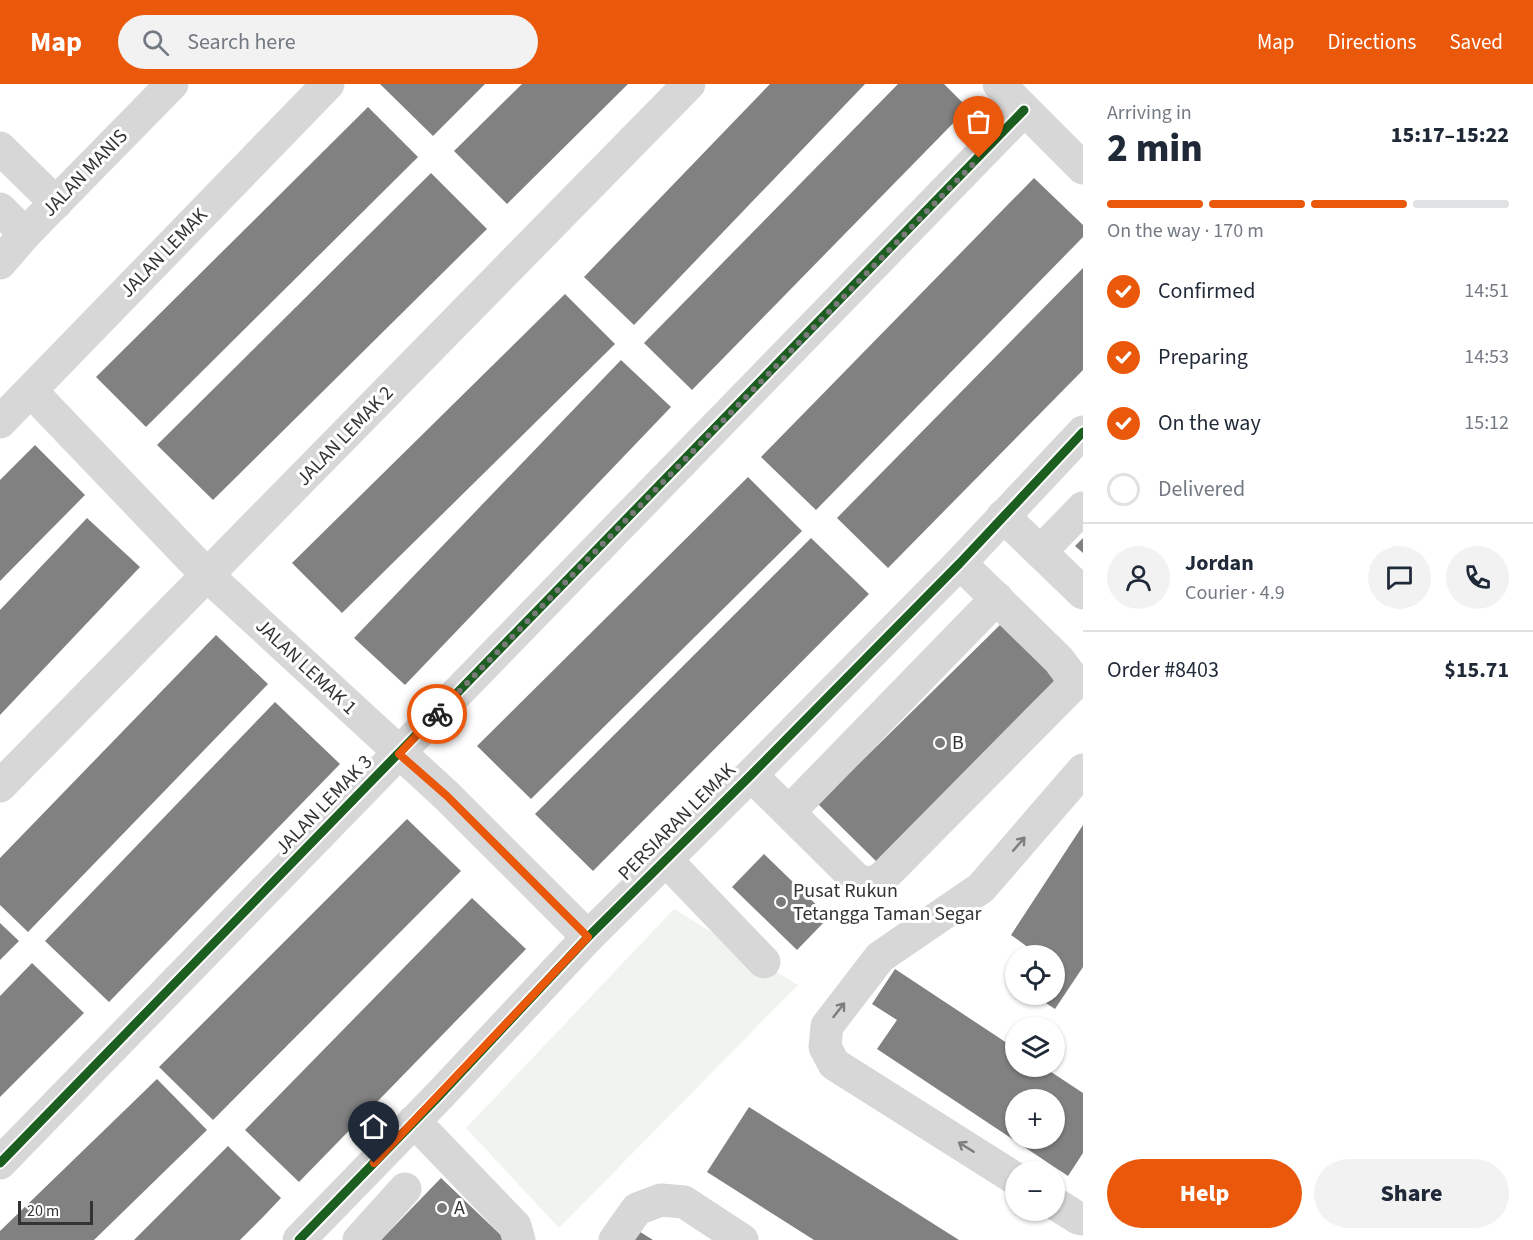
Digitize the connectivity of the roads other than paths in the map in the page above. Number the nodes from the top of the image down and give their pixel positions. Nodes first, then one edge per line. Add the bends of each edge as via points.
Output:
1 (172, 84) edge
2 (328, 84) edge
3 (689, 84) edge
4 (999, 84) edge
5 (1024, 110) junction
6 (0, 148) edge
7 (1083, 168) edge
8 (56, 203) junction
9 (0, 209) edge
10 (25, 234) junction
11 (0, 263) edge
12 (31, 391) junction
13 (0, 422) edge
14 (1083, 432) edge
15 (1083, 508) edge
16 (1003, 516) junction
17 (1041, 550) junction
18 (960, 563) junction
19 (208, 576) junction
20 (1083, 593) edge
21 (998, 598) junction
22 (399, 754) junction
23 (1083, 770) edge
24 (751, 775) junction
25 (0, 786) edge
26 (789, 812) junction
27 (665, 859) junction
28 (588, 937) junction
29 (765, 962) dead end
30 (414, 1121) junction
31 (0, 1163) edge
32 (1005, 1172) edge
33 (405, 1189) dead end
34 (1065, 1210) edge
35 (1083, 1219) edge
36 (299, 1240) edge
37 (359, 1240) edge
38 (519, 1240) edge
39 (615, 1240) edge
40 (742, 1240) edge

1 - 8 street, JALAN MANIS
2 - 12 street, JALAN LEMAK
3 - 19 street, JALAN LEMAK 2
4 - 5 street
5 - 7 street
5 - 22 street, JALAN LEMAK 3
6 - 8 street
8 - 10 street, JALAN MANIS
9 - 10 street
10 - 11 street, JALAN MANIS
12 - 13 street, JALAN LEMAK
12 - 19 street, JALAN LEMAK 1
14 - 16 street, PERSIARAN LEMAK
15 - 17 street
16 - 17 street
16 - 18 street, PERSIARAN LEMAK
17 - 20 street
18 - 21 street
18 - 24 street, PERSIARAN LEMAK
19 - 22 street, JALAN LEMAK 1
19 - 25 street, JALAN LEMAK 2
21 - 26 street
21 - 26 street via 1059,660 1070,675 1070,688 882,878 872,883 858,881
22 - 28 street, JALAN LEMAK 1 via 447,796
22 - 31 street, JALAN LEMAK 3
32 -> 23 street via 834,1064 825,1047 827,1026 880,957 981,888
24 - 26 street
24 - 27 street, PERSIARAN LEMAK
27 - 28 street, PERSIARAN LEMAK
27 - 29 street
28 - 30 street, PERSIARAN LEMAK
30 - 36 street, PERSIARAN LEMAK
30 - 38 street via 515,1226
33 - 37 street
34 - 35 street
39 - 40 street via 637,1209 661,1200 684,1202

